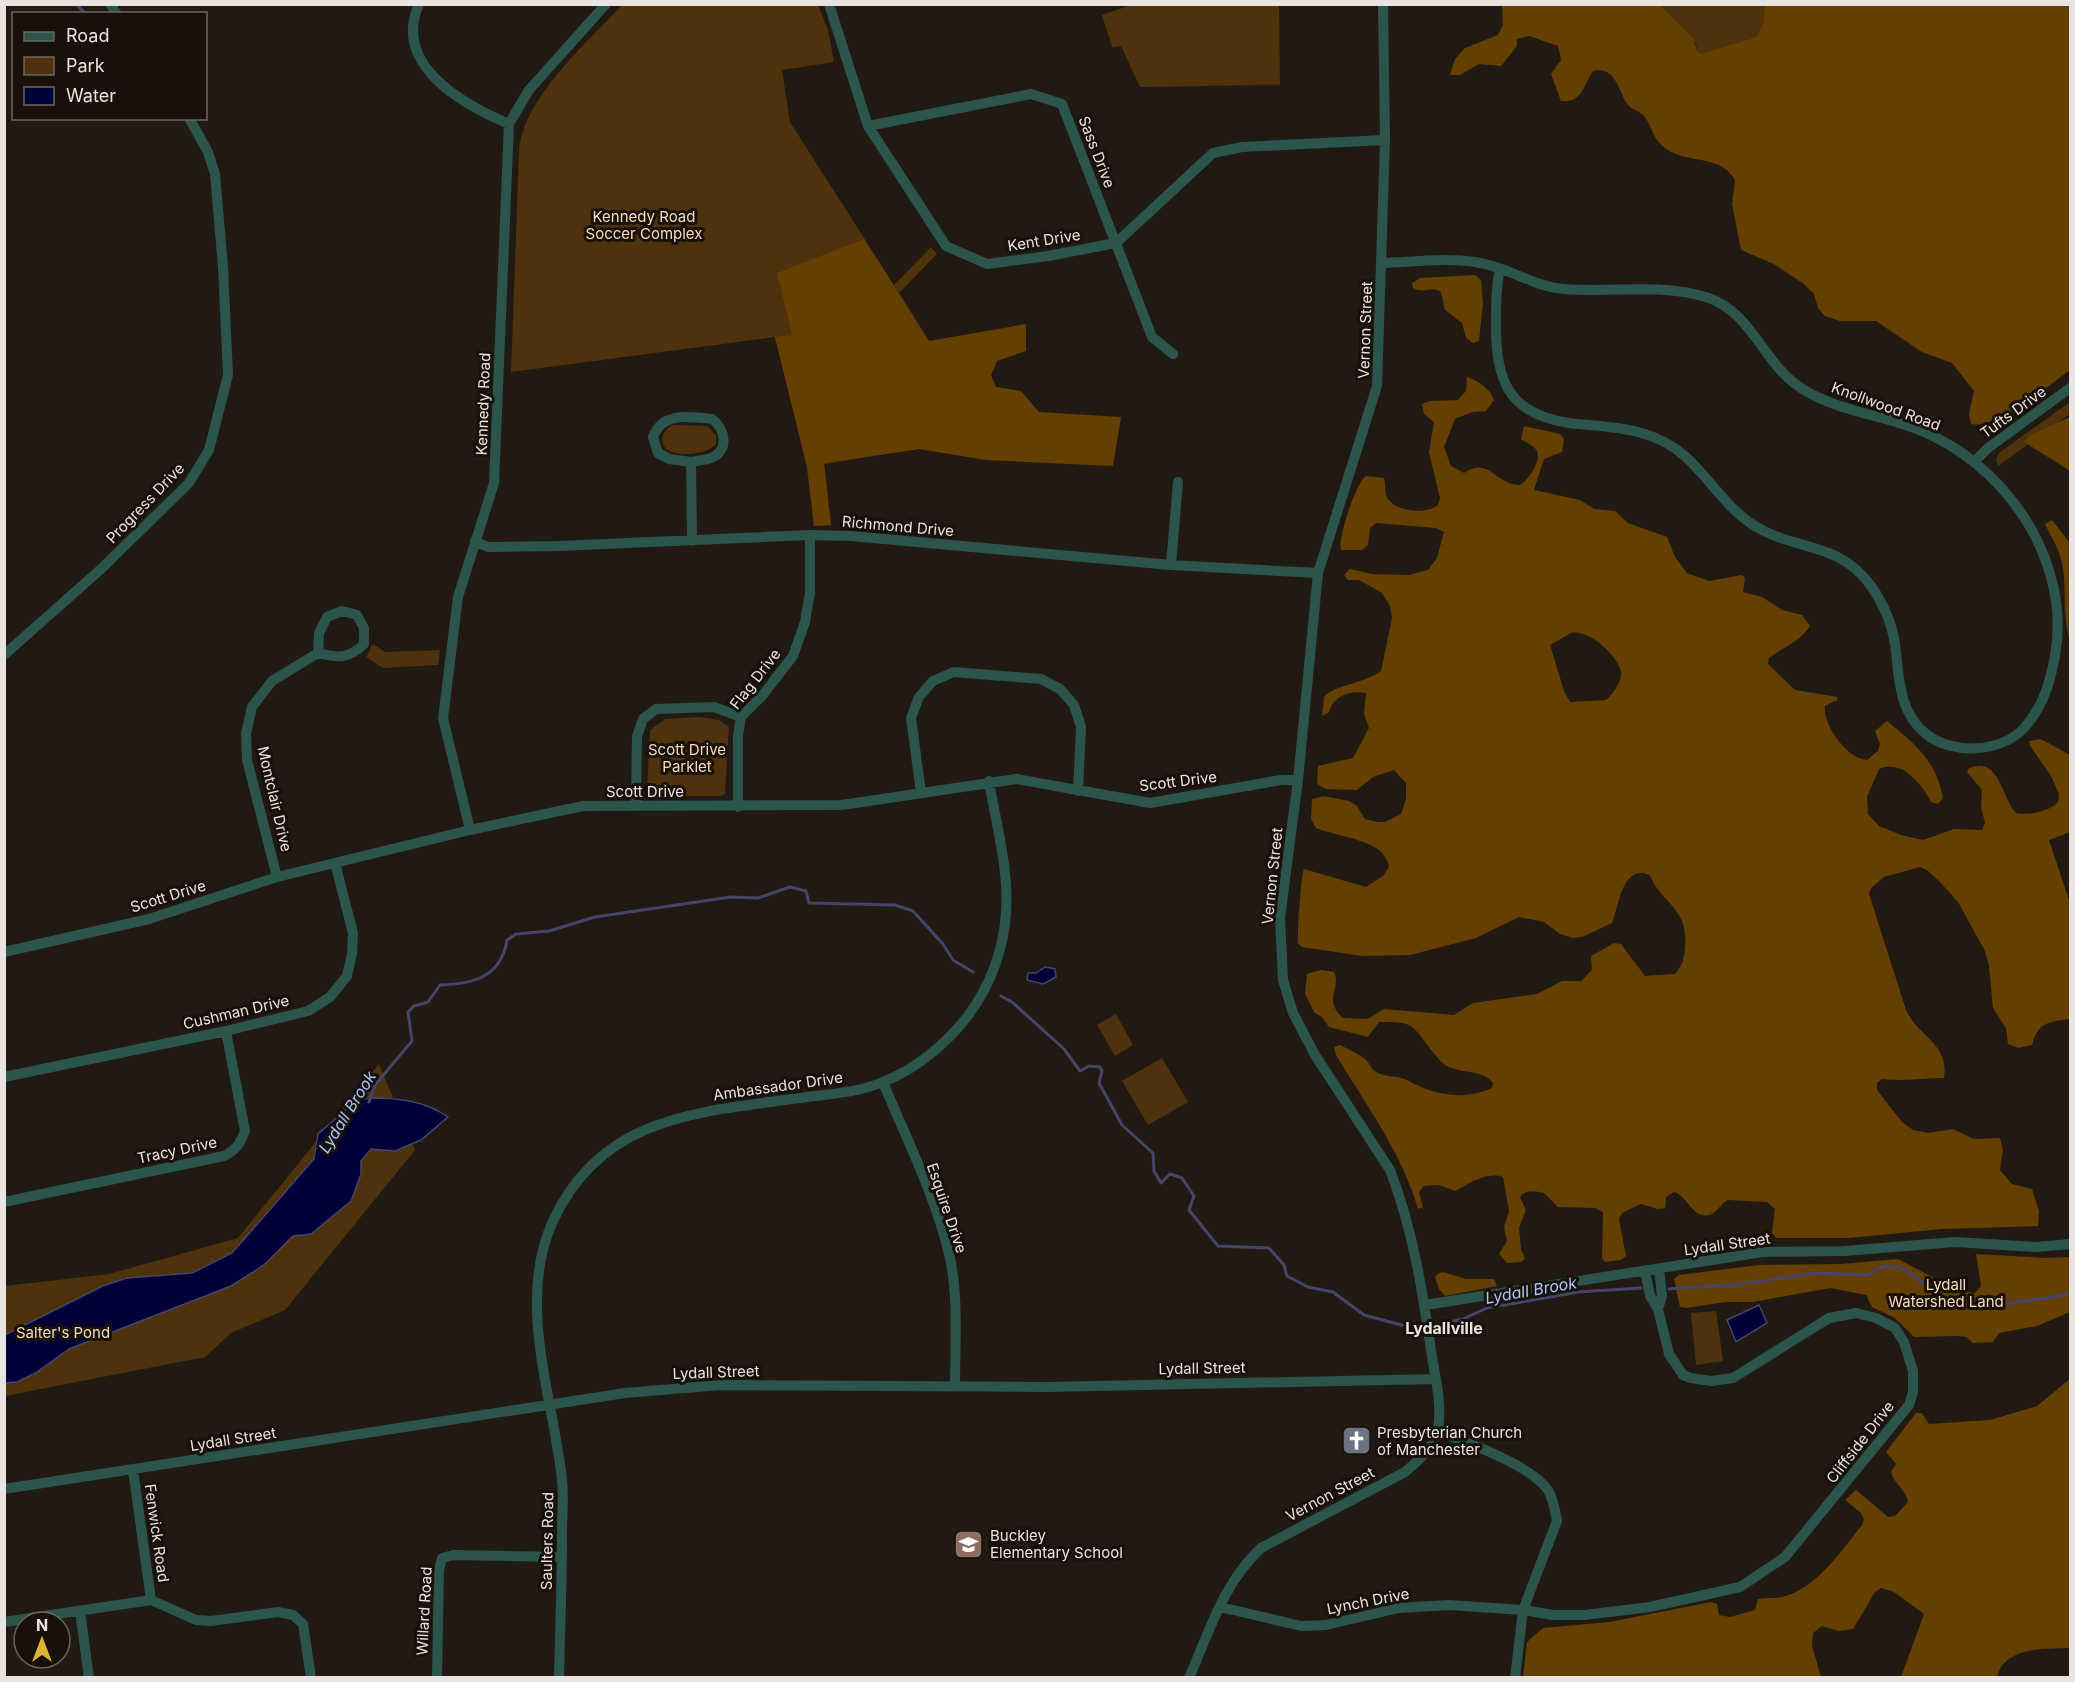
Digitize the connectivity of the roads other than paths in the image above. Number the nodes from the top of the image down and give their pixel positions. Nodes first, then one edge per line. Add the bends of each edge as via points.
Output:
1 (419, 4) edge
2 (606, 4) edge
3 (829, 4) edge
4 (1383, 4) edge
5 (190, 120) edge
6 (509, 124) junction
7 (868, 126) junction
8 (1385, 140) junction
9 (1116, 243) junction
10 (1382, 263) junction
11 (1500, 269) junction
12 (1173, 354) dead end
13 (2070, 388) edge
14 (1975, 461) junction
15 (691, 462) junction
16 (1178, 482) dead end
17 (810, 535) junction
18 (475, 541) junction
19 (692, 541) junction
20 (1171, 566) junction
21 (1318, 573) junction
22 (318, 653) junction
23 (4, 655) edge
24 (741, 717) junction
25 (1298, 780) junction
26 (989, 781) junction
27 (1078, 790) junction
28 (921, 793) junction
29 (636, 806) junction
30 (738, 807) junction
31 (470, 830) junction
32 (335, 863) junction
33 (277, 877) junction
34 (4, 952) edge
35 (226, 1031) junction
36 (4, 1077) edge
37 (883, 1082) junction
38 (4, 1202) edge
39 (2070, 1245) edge
40 (1659, 1269) junction
41 (1645, 1271) junction
42 (1654, 1293) junction
43 (1425, 1305) junction
44 (1436, 1379) junction
45 (955, 1387) junction
46 (550, 1405) junction
47 (1438, 1432) junction
48 (133, 1470) junction
49 (4, 1489) edge
50 (562, 1557) junction
51 (151, 1600) junction
52 (1220, 1607) junction
53 (1523, 1610) junction
54 (80, 1611) junction
55 (4, 1622) edge
56 (89, 1677) edge
57 (311, 1677) edge
58 (437, 1677) edge
59 (559, 1677) edge
60 (1189, 1677) edge
61 (1515, 1677) edge

1 - 6 street via 412,21 422,63 455,97
2 - 6 street, Kennedy Road via 529,90
3 - 7 street, Kent Drive
4 - 8 street, Vernon Street
5 - 23 street, Progress Drive via 215,174 223,267 228,375 209,450 189,483 101,570
6 - 18 street, Kennedy Road via 494,483
7 - 9 street, Kent Drive via 946,246 987,264
7 - 9 street, Sass Drive via 1031,94 1062,104
8 - 9 street via 1242,147 1213,153
8 - 10 street, Vernon Street
9 - 12 street, Sass Drive via 1152,337
10 - 11 street, Knollwood Road via 1478,262
10 - 21 street, Vernon Street via 1377,386
11 - 14 street, Knollwood Road via 1529,282 1562,289 1677,290 1712,298 1736,314 1794,382 1819,397 1934,436
11 - 14 street, Knollwood Road via 1496,288 1496,356 1502,378 1515,400 1540,416 1636,430 1662,439 1683,455 1737,513 1759,529 1819,547 1849,564 1870,584 1885,610 1905,707 1925,733 1950,746 1982,749 2017,735 2038,712 2050,679 2058,614 2052,580 2038,541 2012,499
13 - 14 street, Tufts Drive
15 - 15 street via 713,458 720,452 724,438 720,424 693,417 659,423 653,437 658,453
15 - 19 street
16 - 20 street
17 - 19 street, Richmond Drive
17 - 20 street, Richmond Drive via 907,540
17 - 24 street, Flag Drive via 806,622 793,656
18 - 19 street, Richmond Drive via 488,547
18 - 31 street, Kennedy Road via 458,597 443,718
20 - 21 street, Richmond Drive
21 - 25 street, Vernon Street
22 - 22 street via 339,658 355,654 364,644 364,628 357,615 342,611 327,617 319,633
22 - 33 street, Montclair Drive via 272,681 252,707 246,733 247,760
24 - 29 street via 714,707 656,709 642,719 637,736
24 - 30 street, Flag Drive
25 - 27 street, Scott Drive via 1150,803
25 - 43 street, Vernon Street via 1280,918 1283,981 1302,1034 1390,1170 1400,1195
26 - 27 street, Scott Drive via 1016,779
26 - 28 street, Scott Drive
26 - 37 street, Ambassador Drive via 1005,873 1006,911 993,971 977,1004 956,1031 928,1056
27 - 28 street via 1081,727 1074,705 1060,689 1041,679 954,672 933,681 919,696 910,718
28 - 30 street, Scott Drive via 843,806
29 - 30 street, Scott Drive
29 - 31 street, Scott Drive via 560,809
31 - 32 street, Scott Drive
32 - 33 street, Scott Drive
32 - 35 street, Cushman Drive via 353,933 346,976 330,997 308,1011
33 - 34 street, Scott Drive via 149,919
35 - 36 street, Cushman Drive
35 - 38 street, Tracy Drive via 245,1131 234,1152
37 - 45 street, Esquire Drive via 949,1254 955,1304
37 - 46 street, Ambassador Drive via 844,1092 708,1110 670,1119 625,1139 598,1159 555,1217 540,1260 538,1326
39 - 40 street, Lydall Street via 1955,1242 1845,1251 1763,1252
40 - 41 street, Lydall Street
40 - 42 street, Cliffside Drive via 1660,1284
41 - 42 street, Cliffside Drive
41 - 43 street, Lydall Street
42 - 53 street, Cliffside Drive via 1669,1354 1683,1375 1711,1381 1733,1378 1829,1318 1856,1313 1876,1318 1895,1328 1904,1342 1913,1371 1909,1405 1785,1557 1740,1587 1650,1607 1586,1615
43 - 44 street, Vernon Street
44 - 45 street, Lydall Street
44 - 47 street, Vernon Street via 1440,1403
45 - 46 street, Lydall Street via 721,1385
46 - 48 street, Lydall Street
46 - 50 street, Saulters Road via 562,1482
47 - 52 street, Vernon Street via 1421,1458 1405,1472 1261,1548 1233,1578
47 - 53 street via 1525,1470 1548,1490 1557,1521
48 - 49 street, Lydall Street
48 - 51 street, Fenwick Road
50 - 58 street, Willard Road via 442,1558
50 - 59 street, Saulters Road
51 - 54 street
51 - 57 street via 196,1620 278,1612 293,1615 303,1624
52 - 53 street, Lynch Drive via 1301,1626 1326,1625 1400,1608 1449,1605
52 - 60 street, Vernon Street
53 - 61 street
54 - 55 street
54 - 56 street

